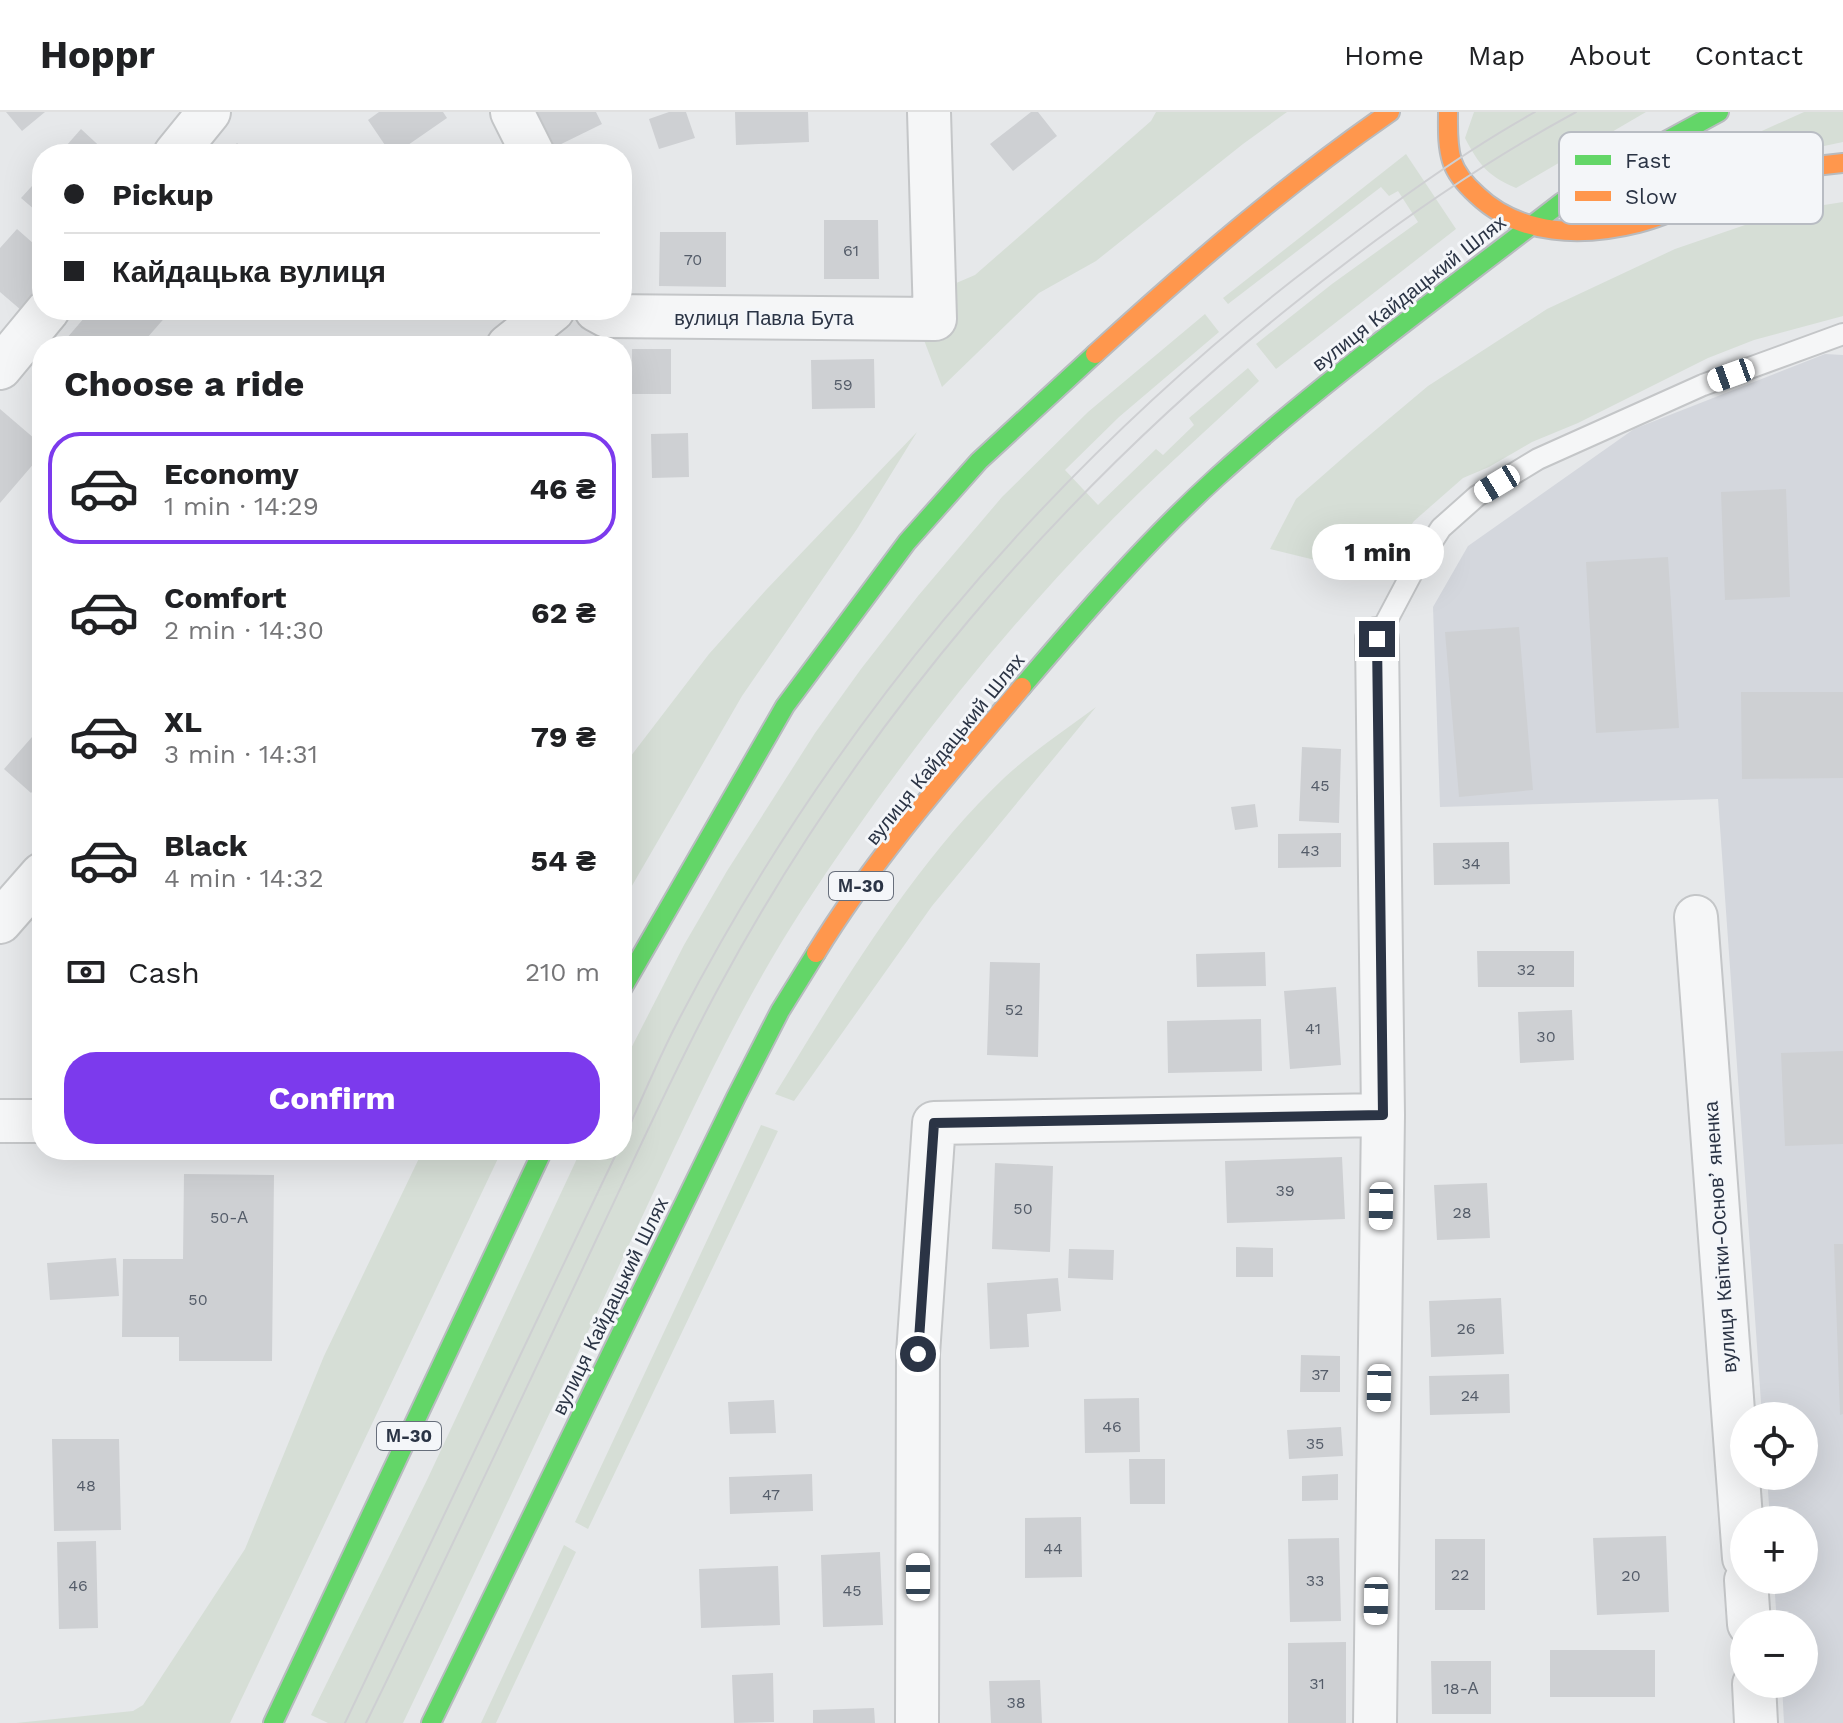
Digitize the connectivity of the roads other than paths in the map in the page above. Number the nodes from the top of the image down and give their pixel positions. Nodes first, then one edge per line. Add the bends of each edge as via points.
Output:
1 (209, 112) edge
2 (512, 112) edge
3 (929, 112) edge
4 (1390, 112) edge
5 (1448, 112) edge
6 (1719, 112) edge
7 (1682, 132) edge
8 (183, 144) edge
9 (528, 144) edge
10 (1843, 163) edge
11 (1823, 165) edge
12 (1559, 205) edge
13 (1627, 224) edge
14 (1528, 227) junction
15 (632, 316) edge
16 (40, 320) edge
17 (540, 320) edge
18 (1843, 334) edge
19 (520, 336) edge
20 (0, 368) edge
21 (1377, 639) joint
22 (32, 885) edge
23 (1696, 917) dead end
24 (0, 922) edge
25 (632, 972) edge
26 (1383, 1115) junction
27 (0, 1121) edge
28 (32, 1121) edge
29 (538, 1160) edge
30 (1740, 1506) edge
31 (1755, 1698) edge
32 (274, 1723) edge
33 (431, 1723) edge
34 (917, 1723) edge
35 (1375, 1723) edge
36 (1756, 1723) edge

1 - 8 street
2 - 9 street
3 - 15 street, вулиця Павла Бута via 935,319
4 - 25 highway via 1184,272 979,461 907,542 785,706
5 - 14 highway via 1452,163 1463,180 1495,211
6 - 7 highway, вулиця Кайдацький Шлях / М-30
10 - 11 highway
12 - 14 highway, вулиця Кайдацький Шлях / М-30
13 - 14 highway via 1586,231
14 - 33 highway, вулиця Кайдацький Шлях / М-30 via 1214,480 1098,598 945,778 840,913 780,1011 728,1113
16 - 20 street
17 - 19 street
18 - 21 lane via 1703,385 1538,459 1477,496 1441,528
21 - 26 street
22 - 24 street
23 - 30 street, вулиця Квітки-Основʼяненка
26 - 34 street via 934,1123 918,1354
26 - 35 street
27 - 28 street
29 - 32 highway, М-30
31 - 36 street

